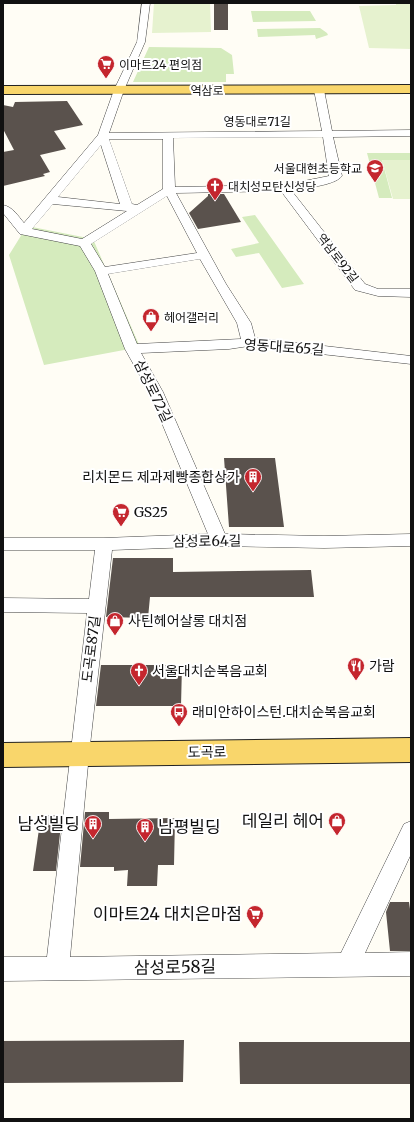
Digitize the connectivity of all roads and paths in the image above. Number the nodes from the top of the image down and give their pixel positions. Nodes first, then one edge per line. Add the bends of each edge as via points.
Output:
1 (146, 3) edge
2 (411, 89) edge
3 (3, 90) edge
4 (119, 90) junction
5 (319, 90) junction
6 (411, 133) edge
7 (168, 134) junction
8 (327, 134) junction
9 (103, 136) junction
10 (284, 188) junction
11 (169, 190) junction
12 (50, 200) junction
13 (3, 208) edge
14 (138, 209) junction
15 (24, 231) junction
16 (84, 243) junction
17 (205, 255) junction
18 (101, 271) junction
19 (411, 293) edge
20 (249, 342) junction
21 (132, 349) junction
22 (411, 360) edge
23 (219, 540) junction
24 (411, 540) edge
25 (3, 544) edge
26 (104, 544) junction
27 (3, 605) edge
28 (96, 606) junction
29 (410, 746) edge
30 (79, 754) junction
31 (3, 755) edge
32 (411, 831) edge
33 (348, 964) junction
34 (411, 964) edge
35 (3, 969) edge
36 (57, 969) junction

1 - 4 street via 141,42
2 - 5 main road, 역삼로
3 - 4 main road, 역삼로
4 - 5 main road, 역삼로
4 - 9 street
5 - 8 street
6 - 8 street, 영동대로71길
7 - 8 street, 영동대로71길
7 - 9 street, 영동대로71길
7 - 11 street
8 - 10 street via 336,176 333,179
9 - 12 street via 77,164
9 - 14 street via 127,206
10 - 11 street
10 - 19 street, 역삼로92길 via 360,287 367,291
11 - 14 street
11 - 17 street
12 - 14 street
12 - 15 street
13 - 15 street
14 - 16 street
15 - 16 street
16 - 18 street, 삼성로72길
17 - 18 street
17 - 20 street via 244,323
18 - 21 street, 삼성로72길
20 - 21 street, 영동대로65길
20 - 22 street, 영동대로65길
21 - 23 street, 삼성로72길 via 156,392
23 - 24 street, 삼성로64길
23 - 26 street, 삼성로64길
25 - 26 street, 삼성로64길
26 - 28 street, 도곡로87길
27 - 28 street
28 - 30 street, 도곡로87길
29 - 30 main road, 도곡로
30 - 31 main road, 도곡로
30 - 36 street, 도곡로87길
32 - 33 street
33 - 34 street, 삼성로58길
33 - 36 street, 삼성로58길
35 - 36 street, 삼성로58길

